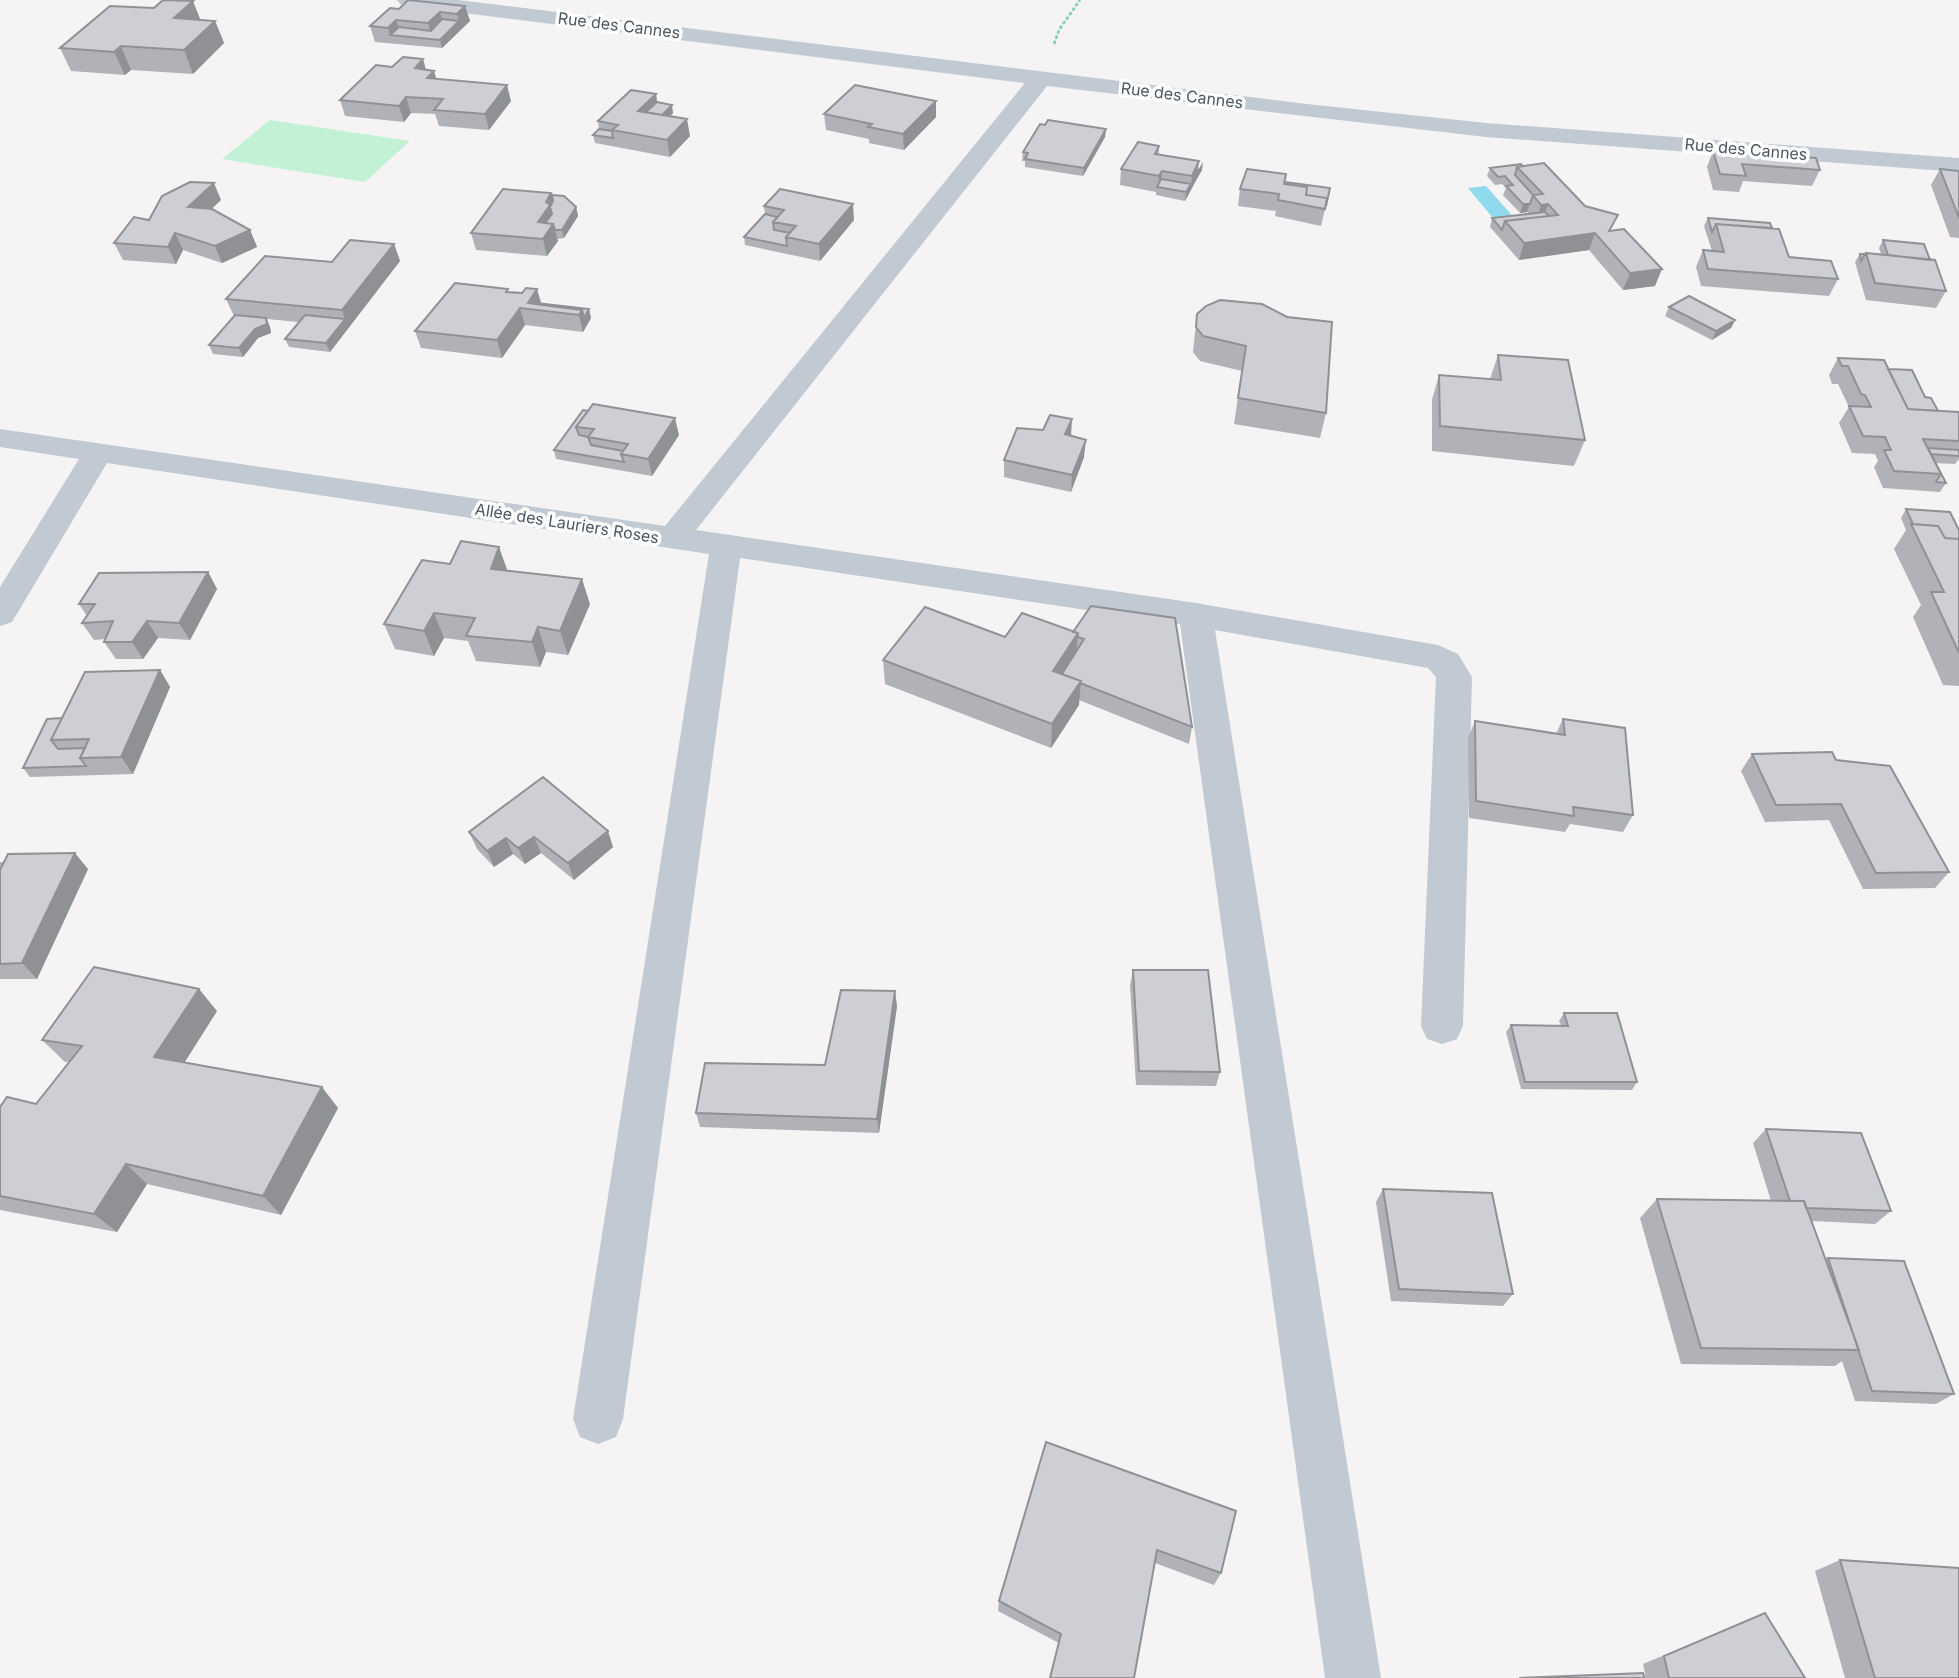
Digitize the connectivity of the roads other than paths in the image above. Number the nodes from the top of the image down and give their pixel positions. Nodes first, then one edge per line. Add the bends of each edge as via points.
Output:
1 (407, 0) edge
2 (1042, 77) junction
3 (1959, 165) edge
4 (0, 438) edge
5 (99, 452) junction
6 (672, 539) junction
7 (726, 545) junction
8 (0, 614) edge
9 (1196, 615) junction
10 (1442, 1026) dead end
11 (598, 1419) dead end
12 (1353, 1678) edge

1 - 2 street, Rue des Cannes
2 - 3 street, Rue des Cannes via 1474,128
2 - 6 street, Allée des Lauriers Roses
4 - 5 street, Allée des Lauriers Roses
5 - 6 street, Allée des Lauriers Roses
5 - 8 street
6 - 7 street
7 - 9 street
7 - 11 street
9 - 10 street via 1431,655 1451,669
9 - 12 street

